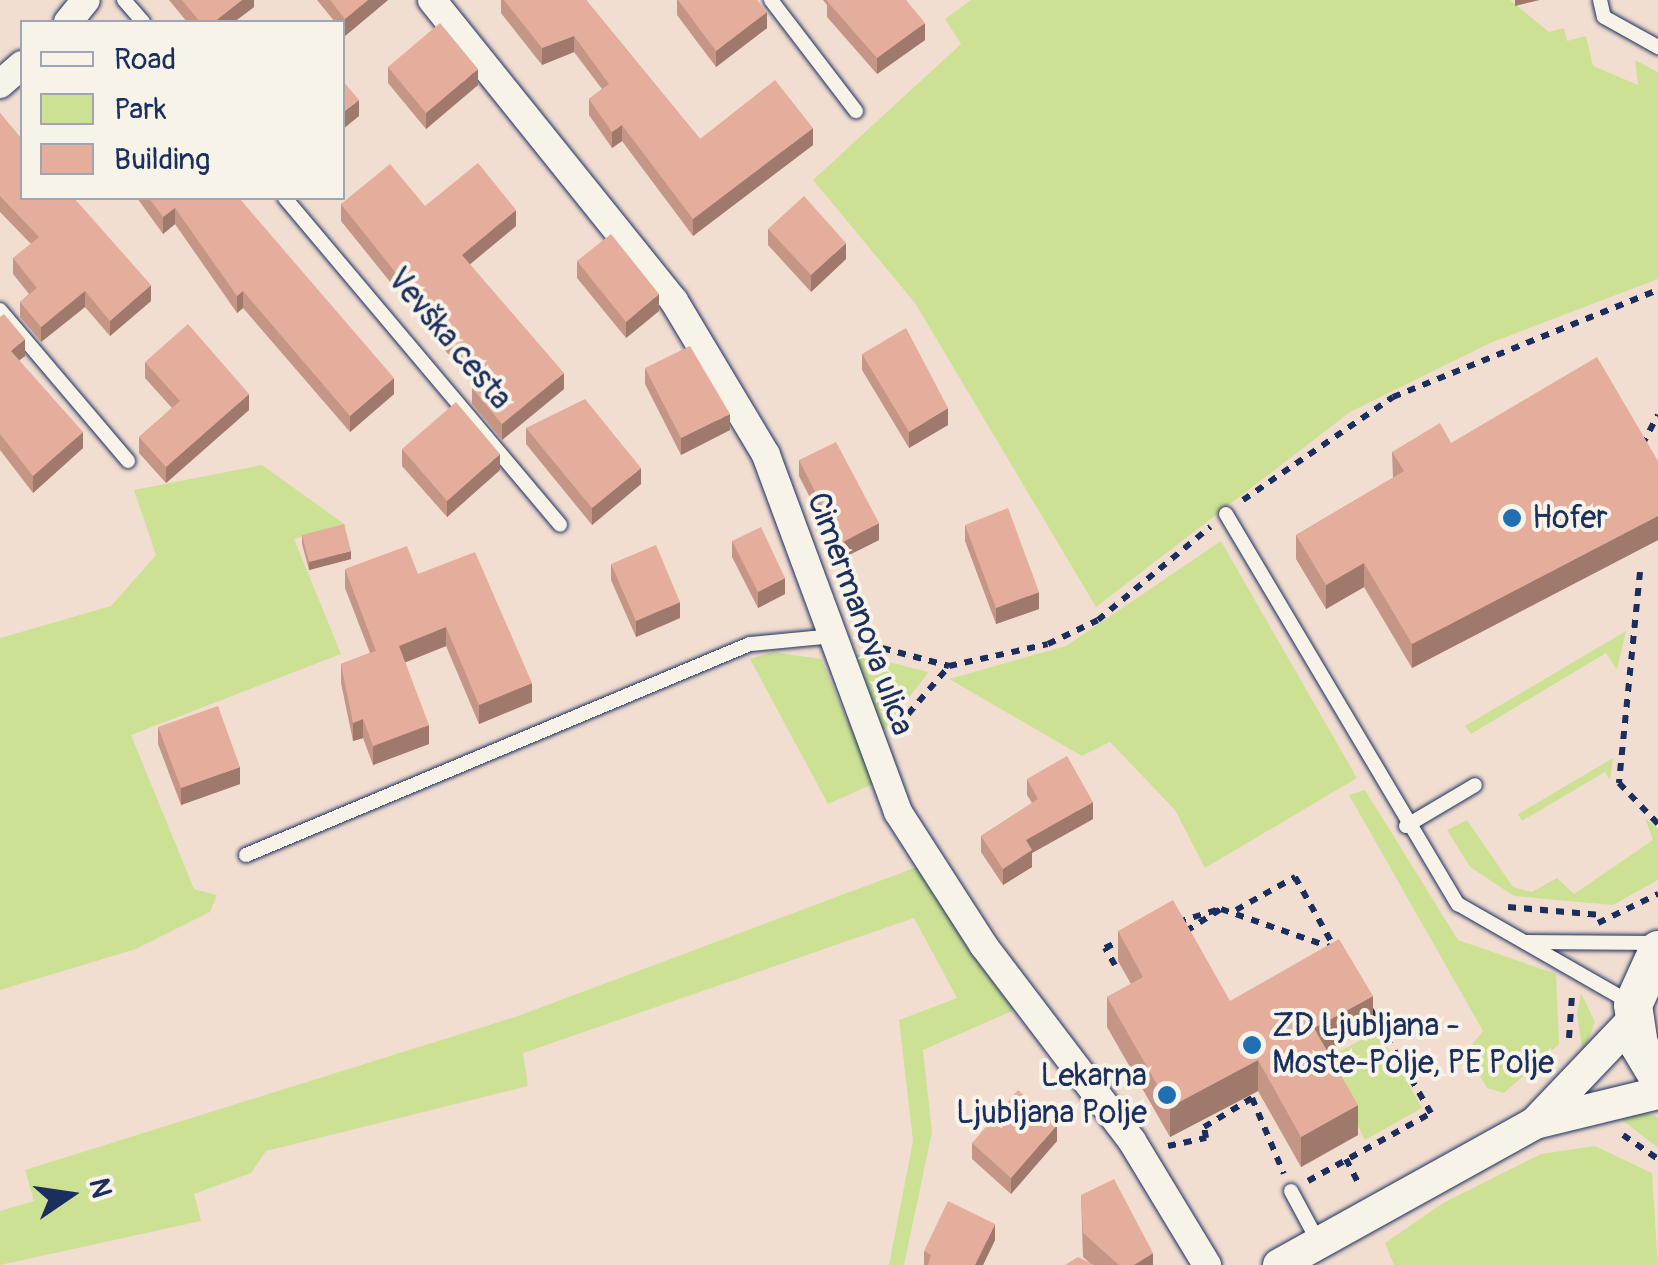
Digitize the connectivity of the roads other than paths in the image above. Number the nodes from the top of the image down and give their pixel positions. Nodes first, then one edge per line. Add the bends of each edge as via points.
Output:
1 (86, 0) edge
2 (124, 0) edge
3 (432, 0) edge
4 (771, 0) edge
5 (1600, 0) edge
6 (70, 20) edge
7 (140, 20) edge
8 (1658, 47) edge
9 (20, 67) edge
10 (0, 84) edge
11 (856, 111) dead end
12 (287, 200) edge
13 (0, 310) edge
14 (128, 461) dead end
15 (1226, 514) road end
16 (560, 525) dead end
17 (836, 636) junction
18 (1475, 785) dead end
19 (1406, 826) junction
20 (246, 855) dead end
21 (1525, 942) junction
22 (1658, 946) edge
23 (1633, 1012) junction
24 (1658, 1077) edge
25 (1658, 1093) edge
26 (1535, 1124) junction
27 (1291, 1191) road end
28 (1319, 1244) junction
29 (1207, 1265) edge
30 (1279, 1265) edge

1 - 6 street
2 - 7 lane
3 - 17 street, Cimermanova ulica via 674,301 766,456
4 - 11 lane
5 - 8 lane via 1604,18
9 - 10 street
12 - 16 lane, Vevška cesta
13 - 14 lane
15 - 19 lane
17 - 20 lane via 750,644
17 - 29 street, Cimermanova ulica via 877,764 943,883 1132,1141
18 - 19 lane
19 - 21 lane via 1466,912
21 - 22 lane
21 - 23 lane
22 - 23 main road
23 - 24 main road
23 - 26 street
25 - 26 street
26 - 28 street
27 - 28 lane
28 - 30 street

